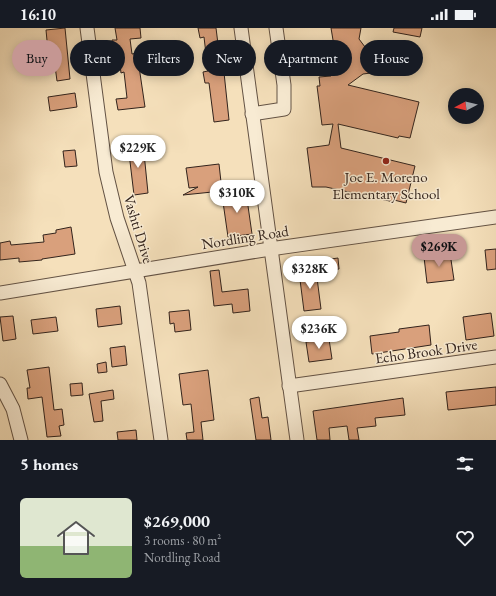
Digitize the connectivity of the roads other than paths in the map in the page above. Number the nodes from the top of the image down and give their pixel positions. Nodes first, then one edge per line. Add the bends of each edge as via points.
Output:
1 (87, 28) edge
2 (241, 28) edge
3 (276, 28) edge
4 (252, 114) junction
5 (496, 217) edge
6 (270, 249) junction
7 (135, 270) junction
8 (0, 293) edge
9 (496, 357) edge
10 (0, 384) edge
11 (289, 386) junction
12 (21, 440) edge
13 (161, 440) edge
14 (297, 440) edge

1 - 7 street, Vashti Drive via 106,172 117,218
2 - 4 street
3 - 4 street via 284,85 284,109
4 - 6 street
5 - 6 street, Nordling Road
6 - 7 street, Nordling Road
6 - 11 street
7 - 8 street, Nordling Road
7 - 13 street, Vashti Drive
9 - 11 street, Echo Brook Drive
10 - 12 street via 13,409
11 - 14 street

